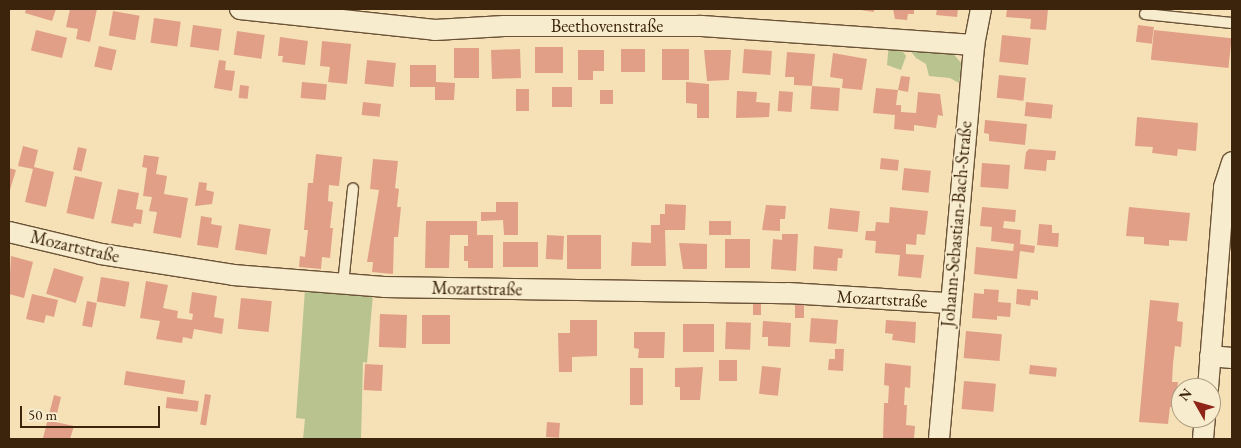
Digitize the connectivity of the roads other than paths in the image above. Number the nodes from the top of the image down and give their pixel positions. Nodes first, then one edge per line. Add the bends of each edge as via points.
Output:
1 (240, 9) edge
2 (981, 9) edge
3 (1145, 14) dead end
4 (1232, 23) edge
5 (974, 44) junction
6 (1232, 162) edge
7 (353, 189) dead end
8 (9, 232) edge
9 (343, 284) junction
10 (949, 303) junction
11 (1210, 356) junction
12 (1232, 358) edge
13 (1209, 378) edge
14 (939, 439) edge

1 - 5 street, Beethovenstraße via 435,30 504,26 701,26
2 - 5 street, Johann-Sebastian-Bach-Straße
3 - 4 lane
5 - 10 street, Johann-Sebastian-Bach-Straße
6 - 11 street via 1224,187
7 - 9 lane
8 - 9 street, Mozartstraße via 101,254 233,275
9 - 10 street, Mozartstraße via 403,288 788,293
10 - 14 street, Johann-Sebastian-Bach-Straße
11 - 12 street
11 - 13 street

